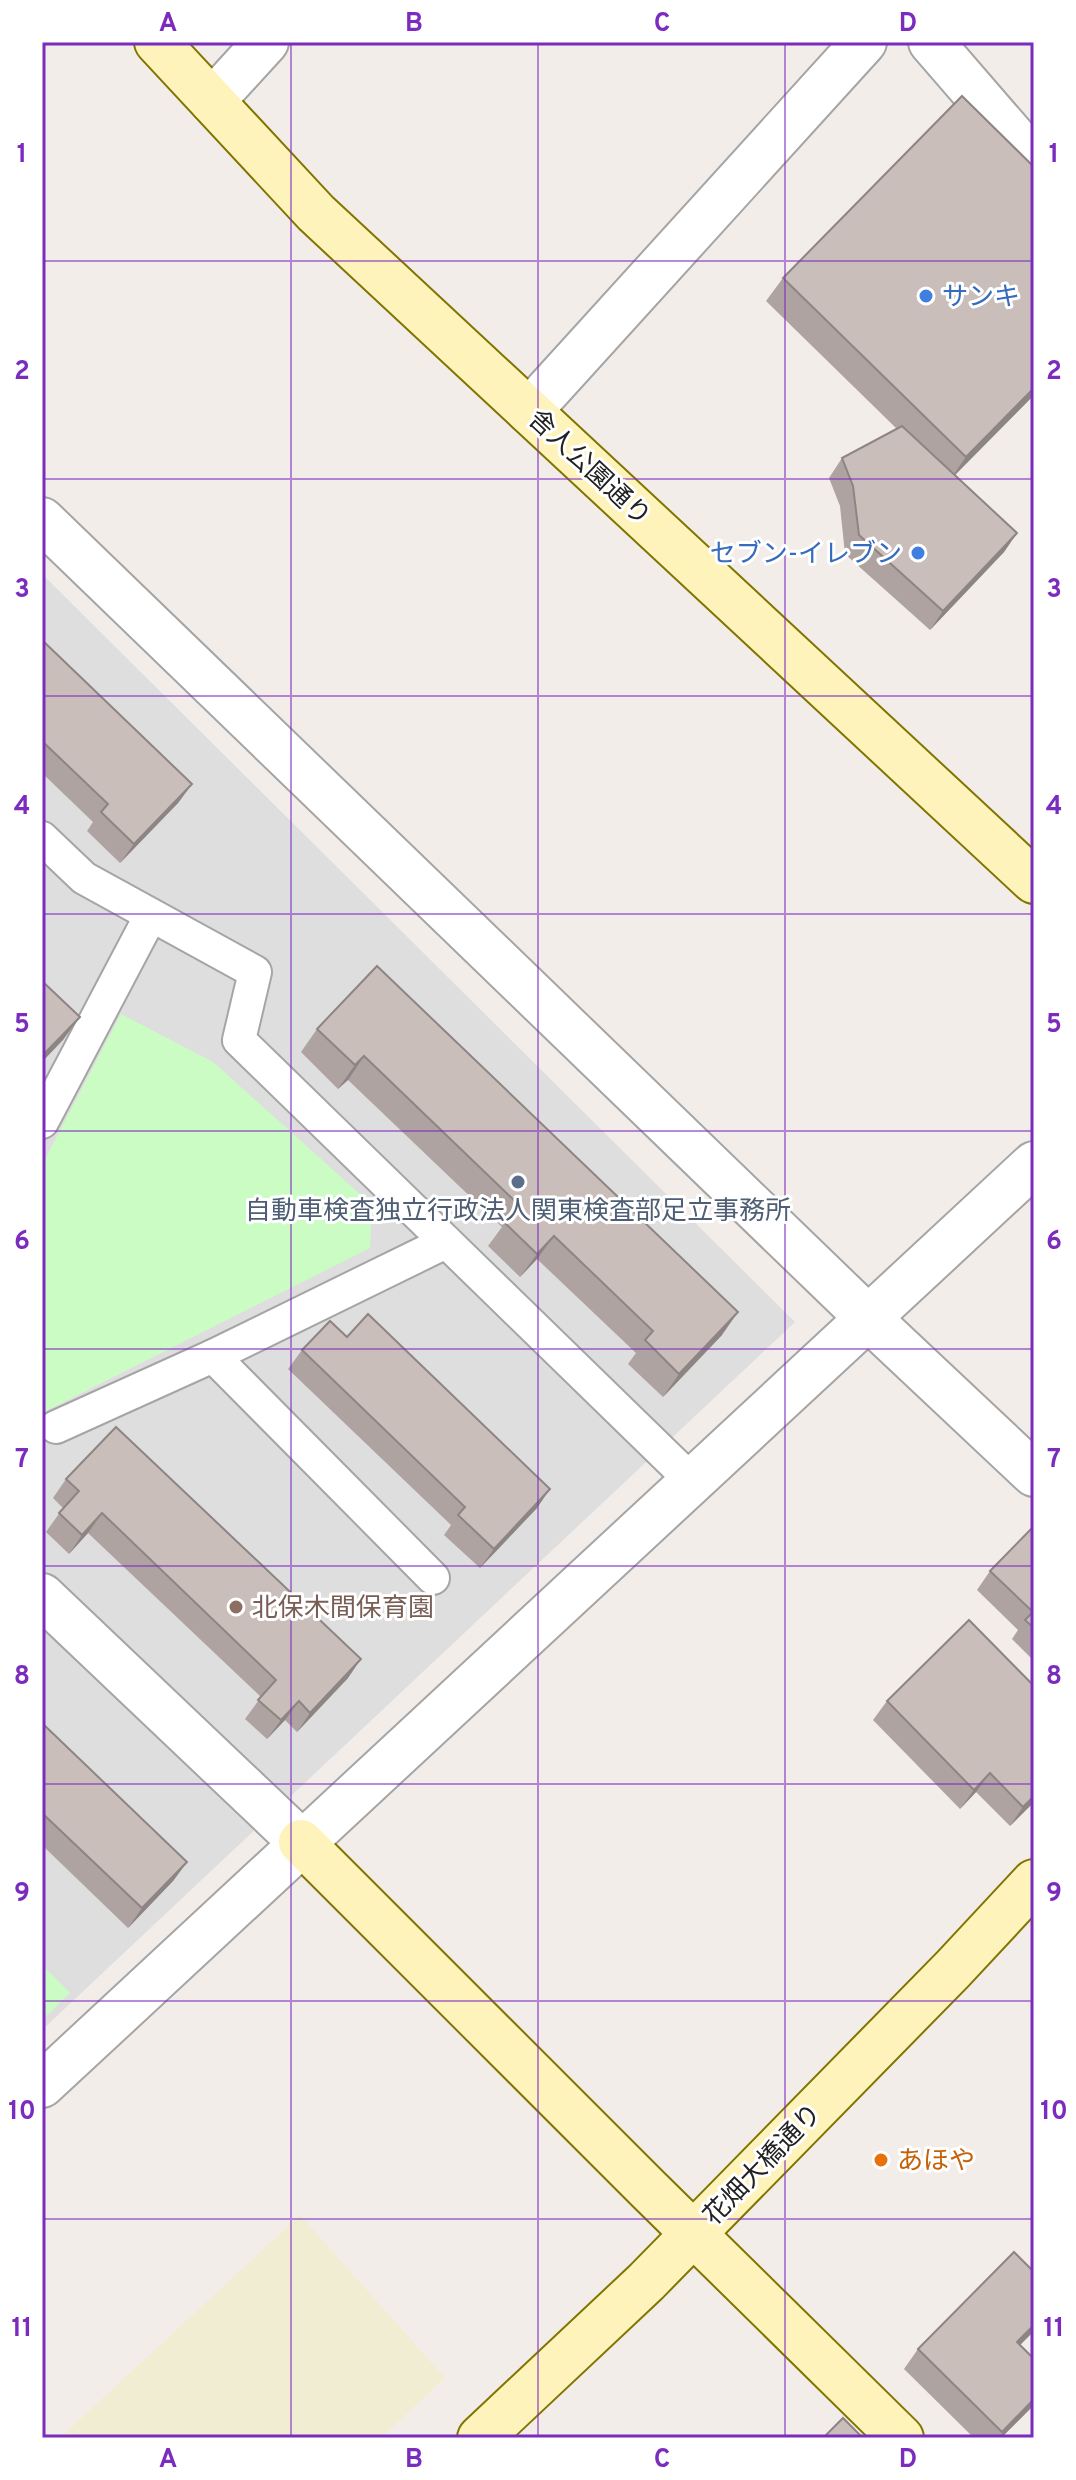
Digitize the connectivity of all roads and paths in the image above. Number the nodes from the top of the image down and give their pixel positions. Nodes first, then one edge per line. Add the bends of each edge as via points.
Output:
1 (157, 42) edge
2 (266, 42) edge
3 (864, 42) edge
4 (931, 42) edge
5 (212, 101) junction
6 (1034, 161) edge
7 (529, 411) junction
8 (42, 520) edge
9 (42, 838) edge
10 (1034, 881) edge
11 (150, 917) junction
12 (42, 1122) edge
13 (1034, 1164) edge
14 (446, 1242) junction
15 (868, 1318) junction
16 (213, 1356) junction
17 (56, 1427) dead end
18 (1034, 1474) edge
19 (693, 1482) junction
20 (433, 1578) dead end
21 (42, 1596) edge
22 (301, 1842) junction
23 (1034, 1882) edge
24 (42, 2085) edge
25 (693, 2234) junction
26 (480, 2438) edge
27 (901, 2438) edge

1 - 5 street, 舎人公園通り
2 - 5 street
3 - 7 street
4 - 6 street
5 - 7 street, 舎人公園通り via 316,213
7 - 10 street, 舎人公園通り
8 - 15 street
9 - 11 lane via 84,878
11 - 12 lane
11 - 14 lane via 255,972 239,1040
13 - 15 street
14 - 16 lane
14 - 19 lane
15 - 18 street
15 - 19 street
16 - 17 lane
16 - 20 lane
19 - 22 street
21 - 22 street
22 - 24 street
22 - 25 street
23 - 25 street, 花畑大橋通り
25 - 26 street, 花畑大橋通り
25 - 27 street

